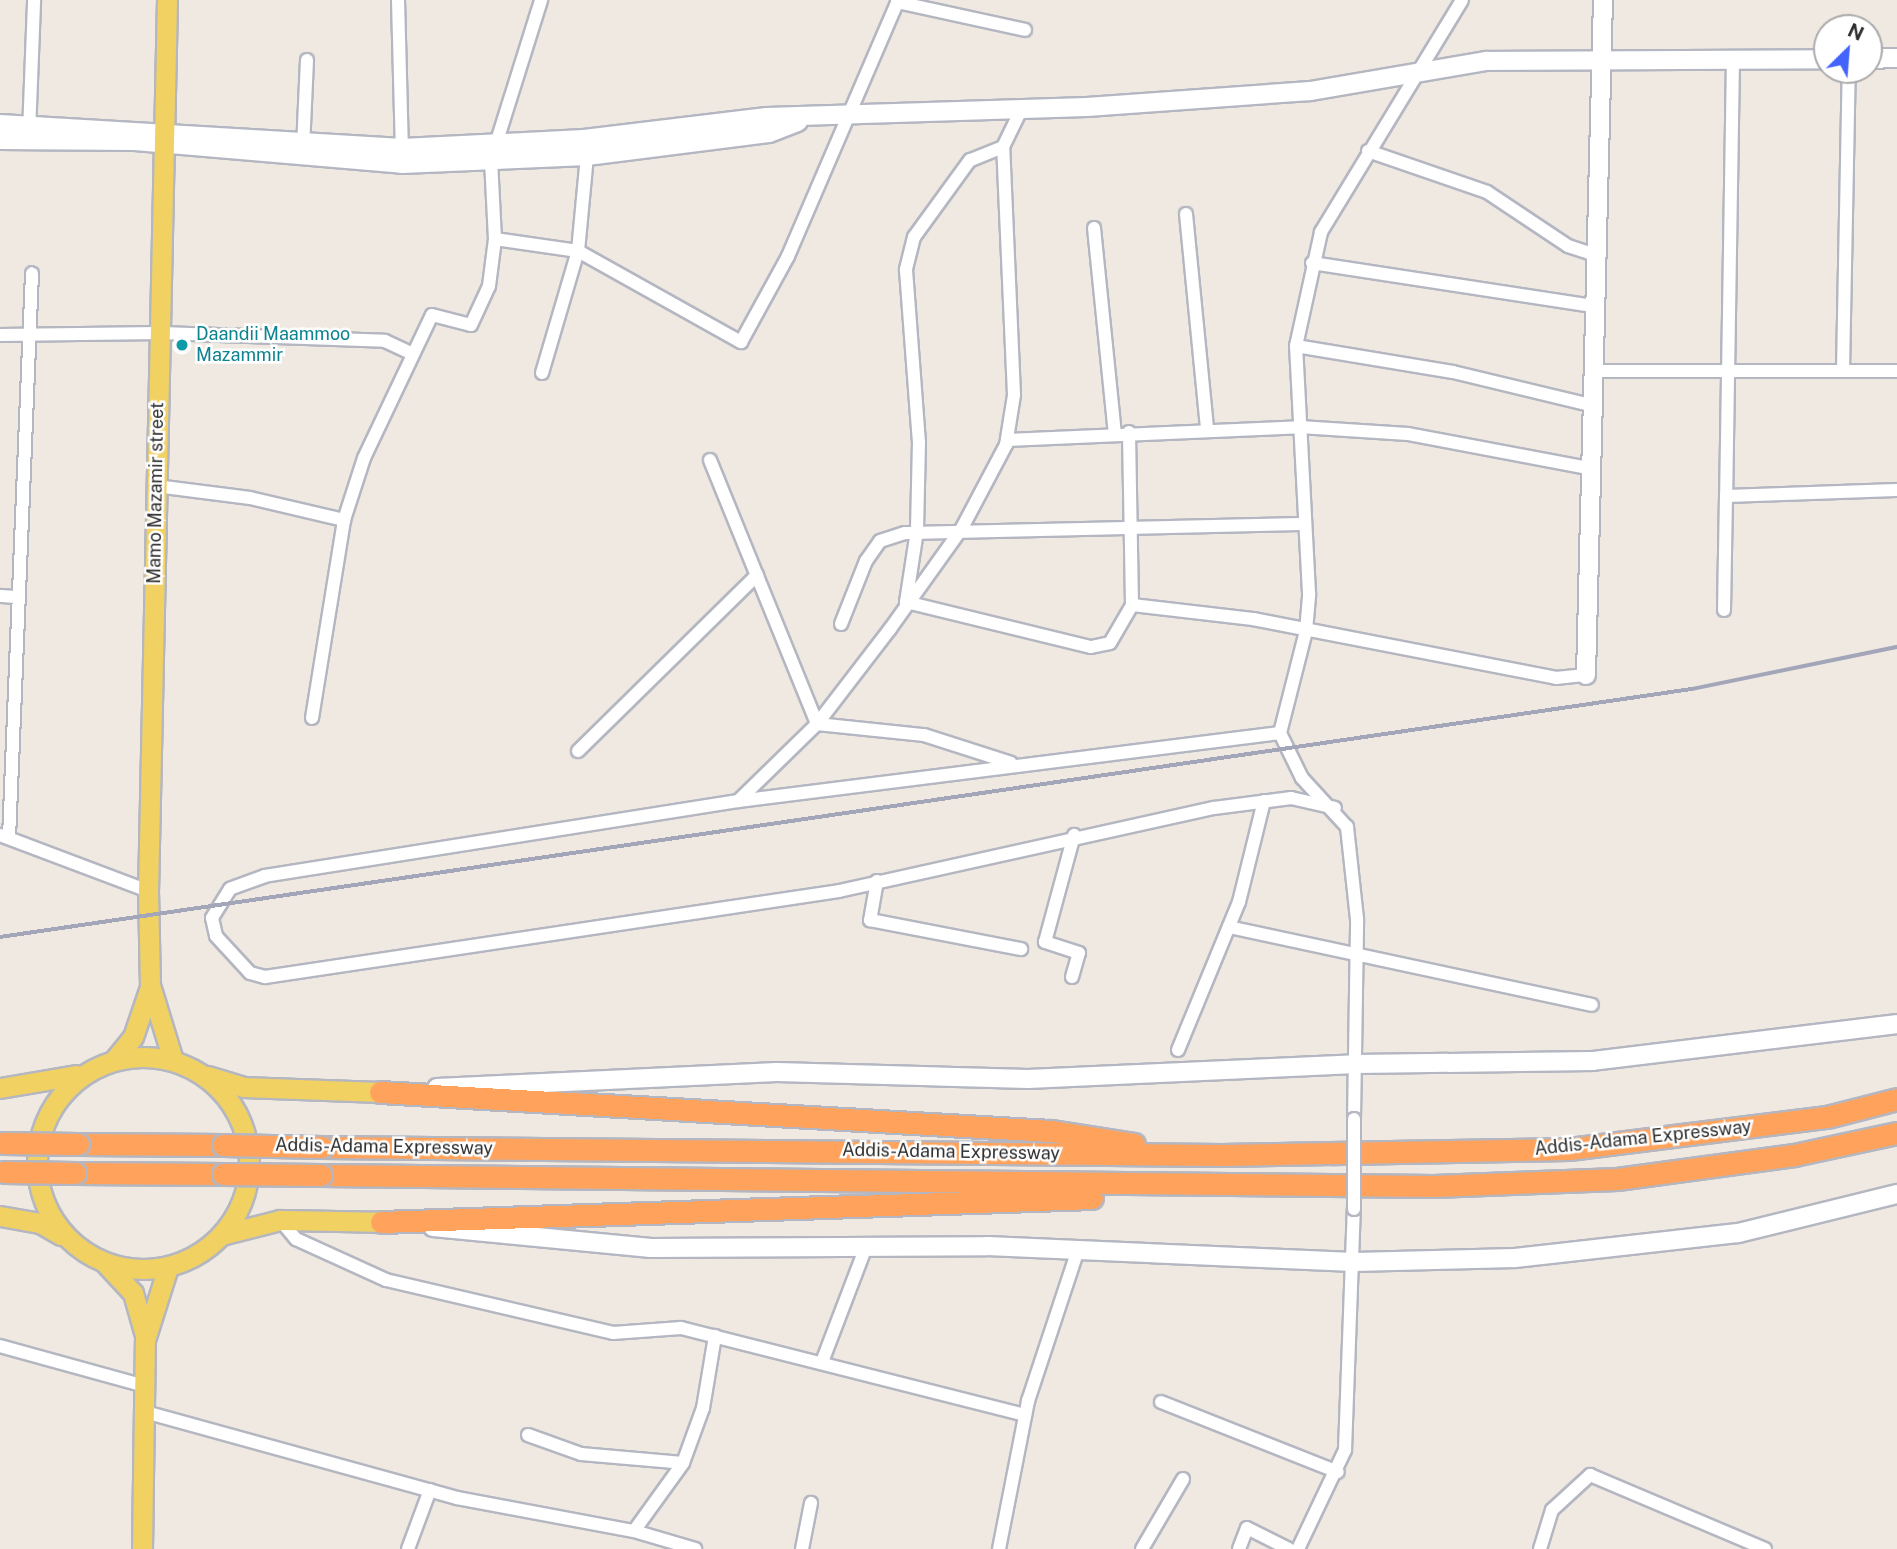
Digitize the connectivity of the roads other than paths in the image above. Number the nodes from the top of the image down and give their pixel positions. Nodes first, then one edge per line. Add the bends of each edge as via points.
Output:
1 (34, 0) edge
2 (166, 0) edge
3 (398, 0) edge
4 (541, 0) edge
5 (1462, 0) edge
6 (1603, 0) edge
7 (897, 1) edge
8 (1025, 30) dead end
9 (1813, 59) edge
10 (307, 60) dead end
11 (1605, 60) junction
12 (1733, 60) junction
13 (1423, 72) junction
14 (1849, 84) edge
15 (1021, 110) junction
16 (846, 117) junction
17 (807, 118) junction
18 (0, 124) edge
19 (29, 132) junction
20 (165, 139) junction
21 (0, 140) edge
22 (1003, 147) junction
23 (303, 151) junction
24 (1368, 151) junction
25 (493, 152) junction
26 (402, 156) junction
27 (587, 156) junction
28 (1186, 214) dead end
29 (1094, 228) dead end
30 (495, 239) junction
31 (578, 251) junction
32 (1599, 256) junction
33 (1312, 263) junction
34 (32, 273) dead end
35 (1598, 307) junction
36 (161, 333) junction
37 (0, 335) edge
38 (30, 335) junction
39 (1296, 346) junction
40 (411, 353) junction
41 (1726, 369) junction
42 (1843, 370) junction
43 (1596, 371) junction
44 (1897, 371) edge
45 (542, 373) dead end
46 (1595, 406) junction
47 (1300, 427) junction
48 (1207, 429) junction
49 (1129, 432) junction
50 (1115, 433) junction
51 (1007, 440) junction
52 (710, 460) dead end
53 (1593, 469) junction
54 (156, 486) junction
55 (1897, 490) edge
56 (1726, 496) junction
57 (344, 520) junction
58 (1128, 524) junction
59 (1305, 524) junction
60 (962, 528) junction
61 (917, 531) junction
62 (757, 575) junction
63 (0, 596) edge
64 (16, 597) junction
65 (906, 602) junction
66 (1132, 605) junction
67 (1724, 610) dead end
68 (841, 624) dead end
69 (1306, 631) junction
70 (1586, 675) joint
71 (312, 718) dead end
72 (817, 724) junction
73 (1280, 733) junction
74 (578, 751) dead end
75 (1018, 765) junction
76 (738, 801) junction
77 (1264, 802) junction
78 (1335, 808) junction
79 (1074, 835) junction
80 (5, 836) edge
81 (877, 881) junction
82 (148, 891) junction
83 (1229, 927) junction
84 (1021, 949) dead end
85 (1357, 959) junction
86 (1072, 977) dead end
87 (150, 985) junction
88 (1591, 1004) dead end
89 (1897, 1024) edge
90 (1178, 1049) dead end
91 (115, 1059) junction
92 (173, 1060) junction
93 (1356, 1063) junction
94 (90, 1069) junction
95 (203, 1074) junction
96 (0, 1088) edge
97 (380, 1092) junction
98 (1897, 1099) edge
99 (1897, 1133) edge
100 (2, 1143) edge
101 (1195, 1154) junction
102 (2, 1172) edge
103 (1197, 1186) junction
104 (1897, 1194) edge
105 (0, 1216) edge
106 (280, 1220) junction
107 (381, 1222) junction
108 (220, 1235) junction
109 (69, 1240) junction
110 (866, 1244) junction
111 (1077, 1253) junction
112 (103, 1261) junction
113 (1354, 1262) junction
114 (168, 1267) junction
115 (715, 1336) junction
116 (145, 1340) junction
117 (0, 1346) edge
118 (821, 1362) junction
119 (145, 1386) junction
120 (1161, 1402) dead end
121 (145, 1412) junction
122 (1025, 1415) junction
123 (528, 1435) dead end
124 (683, 1463) junction
125 (1338, 1472) junction
126 (1183, 1479) dead end
127 (430, 1490) junction
128 (811, 1503) dead end
129 (634, 1531) junction
130 (142, 1549) edge
131 (408, 1549) edge
132 (695, 1549) edge
133 (802, 1549) edge
134 (999, 1549) edge
135 (1142, 1549) edge
136 (1239, 1549) edge
137 (1289, 1549) edge
138 (1298, 1549) edge
139 (1540, 1549) edge
140 (1765, 1549) edge

1 - 19 street
2 - 20 main road, Mamo Mazamir street
3 - 26 street
4 - 25 street
5 - 13 street
6 - 11 street
7 - 8 street
7 - 16 street
9 - 12 street
10 - 23 street
11 - 12 street
11 - 13 street via 1486,61
11 - 32 street
12 - 41 street
13 - 15 street via 1310,91
13 - 24 street
14 - 42 street
15 - 16 street
15 - 22 street
16 - 17 street
16 - 31 street via 788,256 741,342
17 - 25 street
17 - 27 street via 769,133
18 - 19 street
19 - 20 street
19 - 21 street
20 - 23 street
20 - 36 main road, Mamo Mazamir street
22 - 51 street via 1014,395
22 - 61 street via 970,160 914,237 906,270 919,442
23 - 26 street
24 - 32 street via 1487,192 1567,246
24 - 33 street via 1321,232
25 - 26 street
25 - 27 street
25 - 30 street
27 - 31 street
28 - 48 street
29 - 50 street
30 - 31 street
30 - 40 street via 489,286 471,325 432,315
31 - 45 street
32 - 35 street
33 - 35 street
33 - 39 street
34 - 38 street
35 - 43 street
36 - 38 street
36 - 40 street via 385,341
36 - 54 main road, Mamo Mazamir street
37 - 38 street
38 - 64 street
39 - 46 street via 1453,372
39 - 47 street
40 - 57 street via 363,458
41 - 42 street
41 - 43 street
41 - 56 street
42 - 44 street
43 - 46 street
46 - 53 street
47 - 48 street
47 - 53 street via 1434,438
47 - 59 street
48 - 49 street
49 - 50 street
49 - 58 street
50 - 51 street
51 - 60 street
52 - 62 street
53 - 70 street
54 - 57 street via 250,498
54 - 82 main road, Mamo Mazamir street
55 - 56 street
56 - 67 street
57 - 71 street
58 - 59 street
58 - 60 street
58 - 66 street
59 - 69 street
60 - 61 street
60 - 65 street
61 - 65 street
61 - 68 street via 880,541
62 - 72 street
62 - 74 street
63 - 64 street
64 - 80 street
65 - 66 street via 1101,647
65 - 72 street
66 - 69 street
69 - 70 street via 1556,678
69 - 73 street
72 - 75 street via 924,735
72 - 76 street
73 - 75 street
73 - 78 street via 1302,778
75 - 76 street
76 - 81 street via 265,876 230,889 214,905 216,936 250,973 265,977
77 - 78 street via 1291,798
77 - 79 street
77 - 83 street
78 - 85 street via 1347,827
79 - 81 street
79 - 86 street via 1045,942 1079,953
80 - 82 street
81 - 84 street via 870,920
82 - 87 main road, Mamo Mazamir street
83 - 85 street
83 - 90 street
85 - 88 street
85 - 93 street
87 - 91 main road via 137,1027
87 - 92 main road
89 - 93 street via 1592,1061
91 - 92 main road
91 - 94 main road
92 - 95 main road
93 - 97 street via 1028,1079 648,1076
93 - 113 street, bridge
94 - 96 main road via 53,1084
94 - 109 main road via 48,1112 37,1145 41,1190
95 - 97 main road via 243,1087
95 - 108 main road via 238,1117 250,1160 246,1194
97 - 101 highway via 1052,1131
98 - 101 highway, Addis-Adama Expressway via 1827,1117 1569,1149
99 - 103 highway, Addis-Adama Expressway via 1794,1155 1618,1179
100 - 101 highway, Addis-Adama Expressway, bridge
102 - 103 highway, Addis-Adama Expressway, bridge
103 - 107 highway via 880,1209
104 - 113 street via 1738,1233 1514,1258
105 - 109 main road via 40,1223
106 - 107 main road
106 - 108 main road
106 - 115 street via 296,1239 386,1280 613,1333 655,1326
107 - 110 street via 651,1248
108 - 114 main road
109 - 112 main road
110 - 111 street
110 - 118 street
111 - 113 street
111 - 122 street
112 - 114 main road via 135,1269
112 - 116 main road via 133,1293
113 - 125 street via 1349,1406
114 - 116 main road
115 - 118 street
115 - 124 street via 702,1408
116 - 119 main road
117 - 119 street
118 - 122 street
119 - 121 main road
120 - 125 street
121 - 127 street
121 - 130 main road
122 - 134 street
123 - 124 street via 581,1454
124 - 129 street
125 - 138 street
126 - 135 street
127 - 129 street
127 - 131 street
128 - 133 street
129 - 132 street
136 - 137 street via 1247,1528
139 - 140 street via 1552,1510 1590,1475

